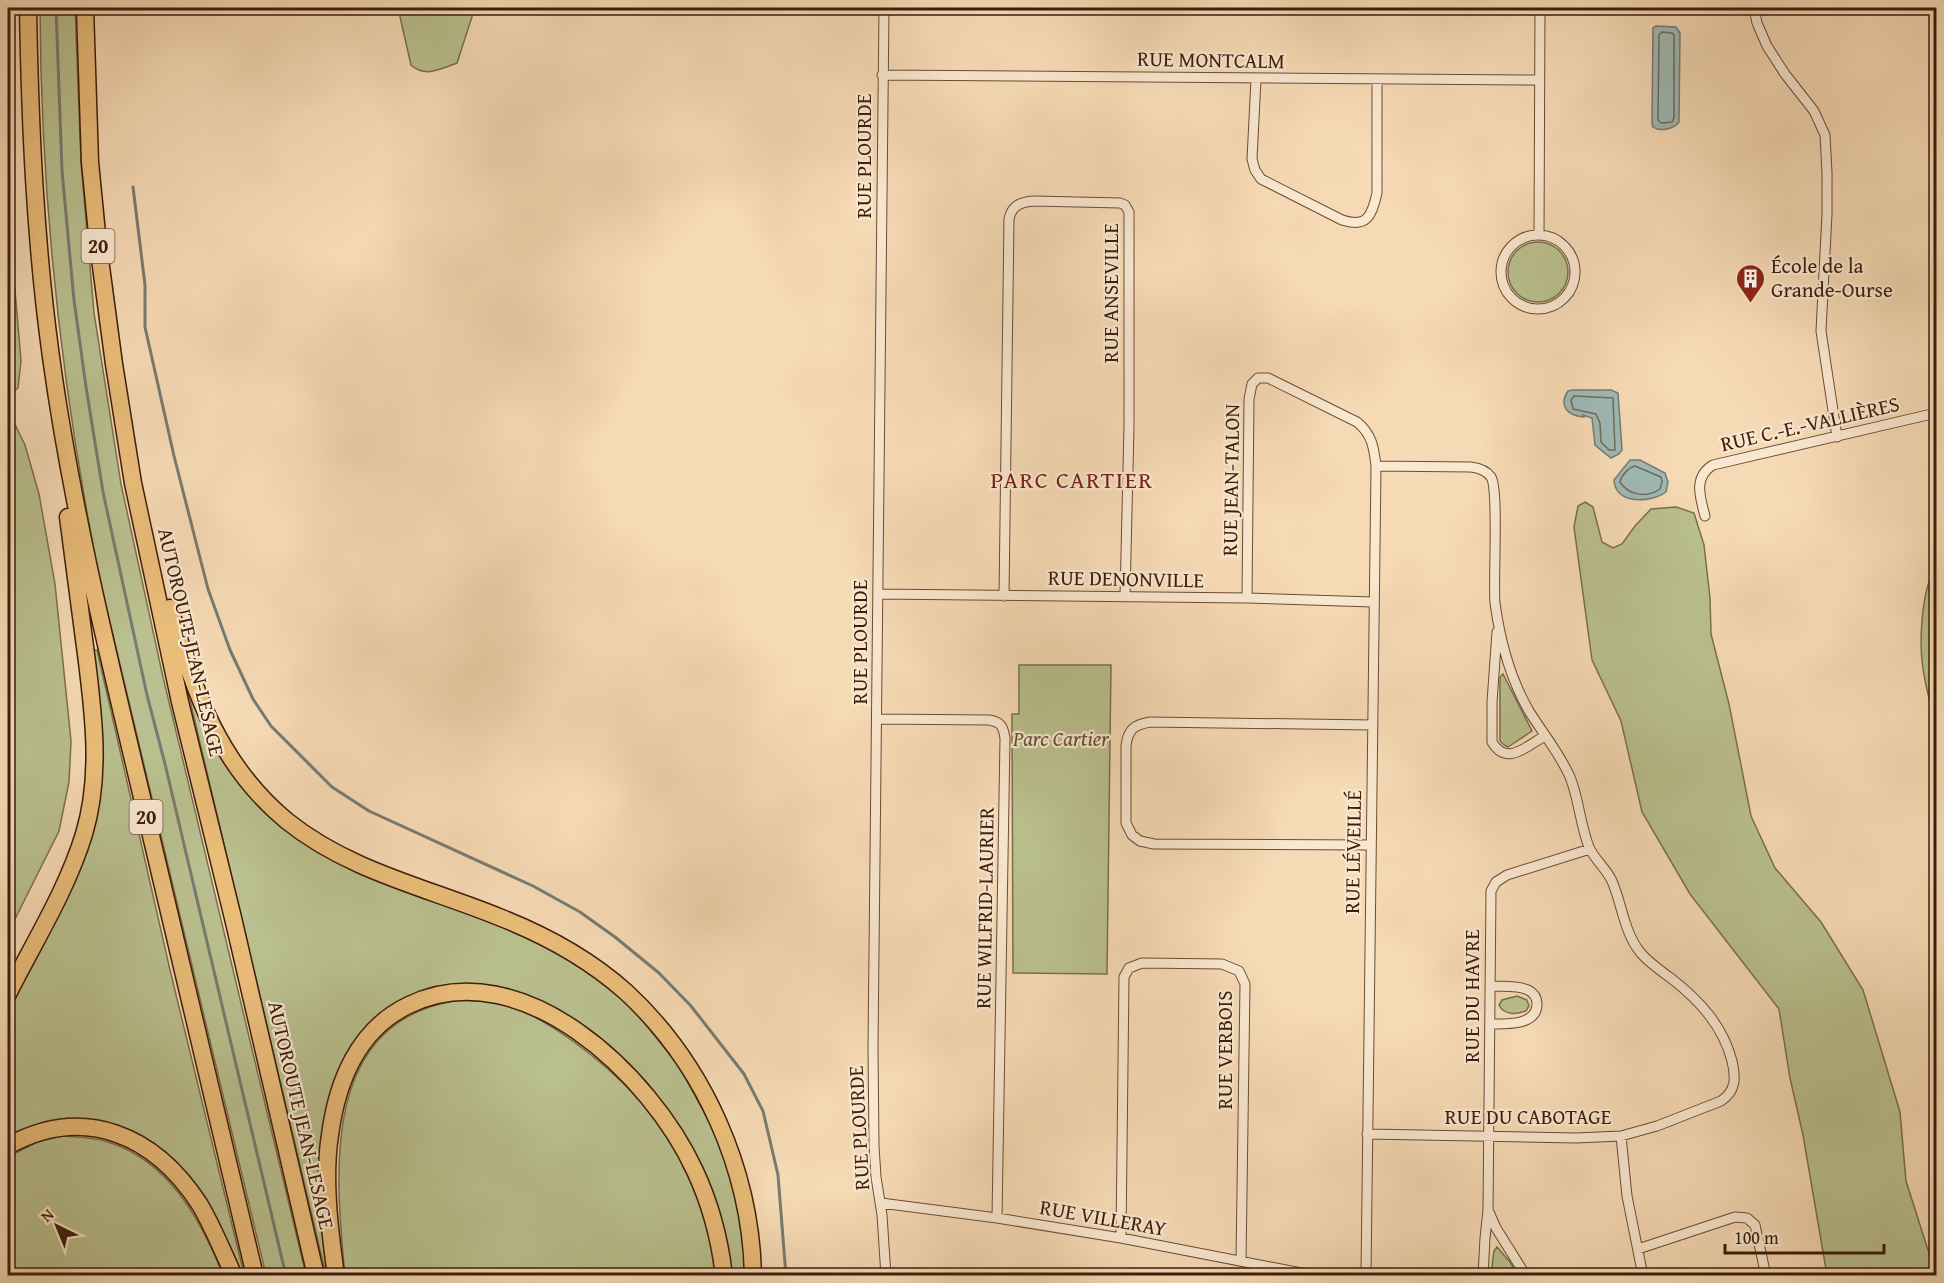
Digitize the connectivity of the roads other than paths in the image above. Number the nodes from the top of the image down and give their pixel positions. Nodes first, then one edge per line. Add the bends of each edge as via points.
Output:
1 (28, 8) edge
2 (85, 8) edge
3 (884, 8) edge
4 (1540, 8) edge
5 (1754, 8) edge
6 (882, 75) junction
7 (1256, 79) junction
8 (1377, 80) junction
9 (1539, 80) junction
10 (1539, 236) junction
11 (51, 356) junction
12 (1936, 413) edge
13 (1366, 430) joint
14 (1837, 437) junction
15 (1376, 466) junction
16 (133, 483) junction
17 (1705, 516) dead end
18 (878, 594) junction
19 (1004, 596) junction
20 (1125, 597) junction
21 (1247, 598) junction
22 (1373, 602) junction
23 (1498, 620) junction
24 (878, 719) junction
25 (1373, 725) junction
26 (1545, 736) junction
27 (1371, 845) junction
28 (1590, 849) junction
29 (1490, 986) junction
30 (8, 994) edge
31 (1490, 1023) junction
32 (1367, 1134) junction
33 (1488, 1136) junction
34 (1621, 1136) junction
35 (8, 1146) edge
36 (881, 1203) junction
37 (1488, 1210) junction
38 (997, 1218) junction
39 (1121, 1238) junction
40 (1638, 1249) junction
41 (1241, 1261) junction
42 (234, 1275) edge
43 (255, 1275) edge
44 (316, 1275) edge
45 (336, 1275) edge
46 (724, 1275) edge
47 (753, 1275) edge
48 (886, 1275) edge
49 (1317, 1275) edge
50 (1366, 1275) edge
51 (1484, 1275) edge
52 (1526, 1275) edge
53 (1643, 1275) edge
54 (1766, 1275) edge

1 - 11 highway, 20 via 34,178
2 - 16 highway, AUTOROUTE JEAN-LESAGE / 20 via 89,141 97,232
3 - 6 street, RUE PLOURDE
4 - 9 street
5 - 14 street via 1767,46 1814,111 1825,135 1827,214 1821,331
6 - 7 street, RUE MONTCALM
6 - 18 street, RUE PLOURDE
7 - 8 street, RUE MONTCALM
7 - 8 street via 1252,159 1261,179 1354,224 1369,216 1377,193
8 - 9 street, RUE MONTCALM
9 - 10 street
10 - 10 street via 1512,245 1501,271 1503,286 1511,298 1537,309 1551,307 1563,299 1575,273 1565,247 1553,238
11 - 30 highway via 58,442 92,705 93,780 78,851
11 - 43 highway, 20 via 71,488 96,603
12 - 14 street, RUE C.-E.-VALLIÈRES
13 - 15 street, RUE LÉVEILLÉ via 1374,445
13 - 21 street, RUE JEAN-TALON via 1268,378 1258,378 1252,384
14 - 17 street, RUE C.-E.-VALLIÈRES via 1713,465 1704,471 1699,482
15 - 22 street, RUE LÉVEILLÉ
15 - 23 street, RUE DU CABOTAGE via 1471,467 1490,476 1495,506 1493,580
16 - 44 highway, AUTOROUTE JEAN-LESAGE / 20 via 180,702
16 - 47 highway via 185,657 212,726 240,772 286,820 332,851 528,928 571,952 625,991 666,1035 714,1112 747,1208
18 - 19 street, RUE DENONVILLE
18 - 24 street, RUE PLOURDE
19 - 20 street, RUE DENONVILLE
19 - 20 street, RUE ANSEVILLE via 1009,219 1017,205 1034,201 1120,203 1129,212
20 - 21 street, RUE DENONVILLE
21 - 22 street, RUE DENONVILLE
22 - 25 street, RUE LÉVEILLÉ
23 - 26 street, RUE DU CABOTAGE via 1513,680
23 - 26 street, RUE DU CABOTAGE via 1492,742 1509,755
24 - 36 street, RUE PLOURDE via 874,1135
24 - 38 street, RUE WILFRID-LAURIER via 988,720 1003,726
25 - 27 street, RUE LÉVEILLÉ
25 - 27 street via 1150,722 1132,727 1126,746 1126,823 1140,841
26 - 28 street, RUE DU CABOTAGE via 1569,775
27 - 32 street, RUE LÉVEILLÉ
28 - 29 street, RUE DU HAVRE via 1496,882 1490,902
28 - 34 street, RUE DU CABOTAGE via 1611,879 1627,927 1641,952 1699,1002 1715,1023 1728,1047 1735,1080 1730,1094 1721,1101
29 - 31 street, RUE DU HAVRE
29 - 31 street via 1527,990 1538,1002 1536,1011 1519,1022
31 - 33 street, RUE DU HAVRE
32 - 33 street, RUE DU CABOTAGE
32 - 50 street, RUE LÉVEILLÉ
33 - 34 street, RUE DU CABOTAGE
33 - 37 street, RUE DU HAVRE
34 - 40 street
35 - 42 highway via 66,1127 97,1128 135,1141 162,1160 186,1185
36 - 38 street, RUE VILLERAY
36 - 48 street, RUE PLOURDE
37 - 51 street, RUE DU HAVRE
37 - 52 street, RUE DU HAVRE
38 - 39 street, RUE VILLERAY
39 - 41 street, RUE VILLERAY
39 - 41 street, RUE VERBOIS via 1124,977 1130,968 1142,963 1222,964 1239,971 1245,984
40 - 53 street
40 - 54 street via 1735,1217 1747,1218 1755,1224
41 - 49 street, RUE VILLERAY
45 - 46 highway via 329,1208 329,1137 347,1069 373,1031 400,1009 433,995 471,991 508,996 552,1016 591,1043 645,1094 696,1172 716,1231

